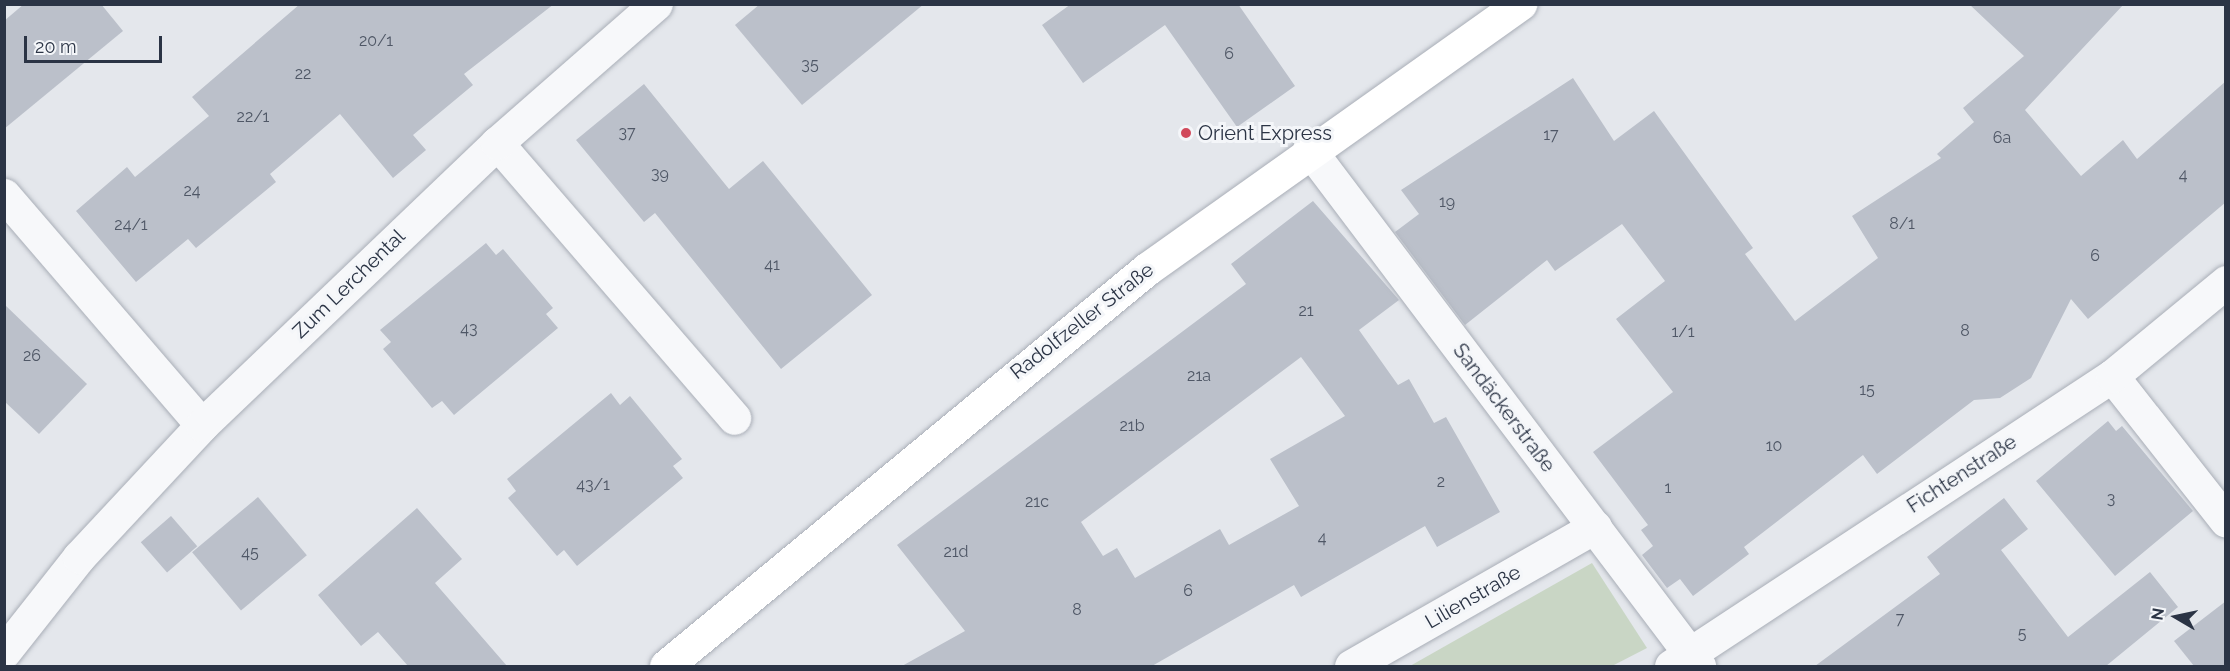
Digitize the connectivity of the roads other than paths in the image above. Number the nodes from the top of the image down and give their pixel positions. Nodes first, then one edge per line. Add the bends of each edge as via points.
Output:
1 (656, 4) edge
2 (1520, 4) edge
3 (497, 143) junction
4 (1309, 149) junction
5 (4, 195) edge
6 (2226, 282) edge
7 (2112, 376) junction
8 (734, 418) dead end
9 (202, 425) junction
10 (2226, 521) edge
11 (1595, 527) junction
12 (4, 652) edge
13 (1687, 663) edge
14 (666, 666) edge
15 (1351, 666) edge

1 - 3 street, Zum Lerchental
2 - 4 street, Radolfzeller Straße
3 - 8 street
3 - 9 street, Zum Lerchental
4 - 11 street, Sandäckerstraße
4 - 14 street, Radolfzeller Straße via 987,397
5 - 9 street
6 - 7 street, Fichtenstraße
7 - 10 street
7 - 13 street, Fichtenstraße
9 - 12 street, Zum Lerchental via 79,557
11 - 13 street, Sandäckerstraße
11 - 15 street, Lilienstraße

